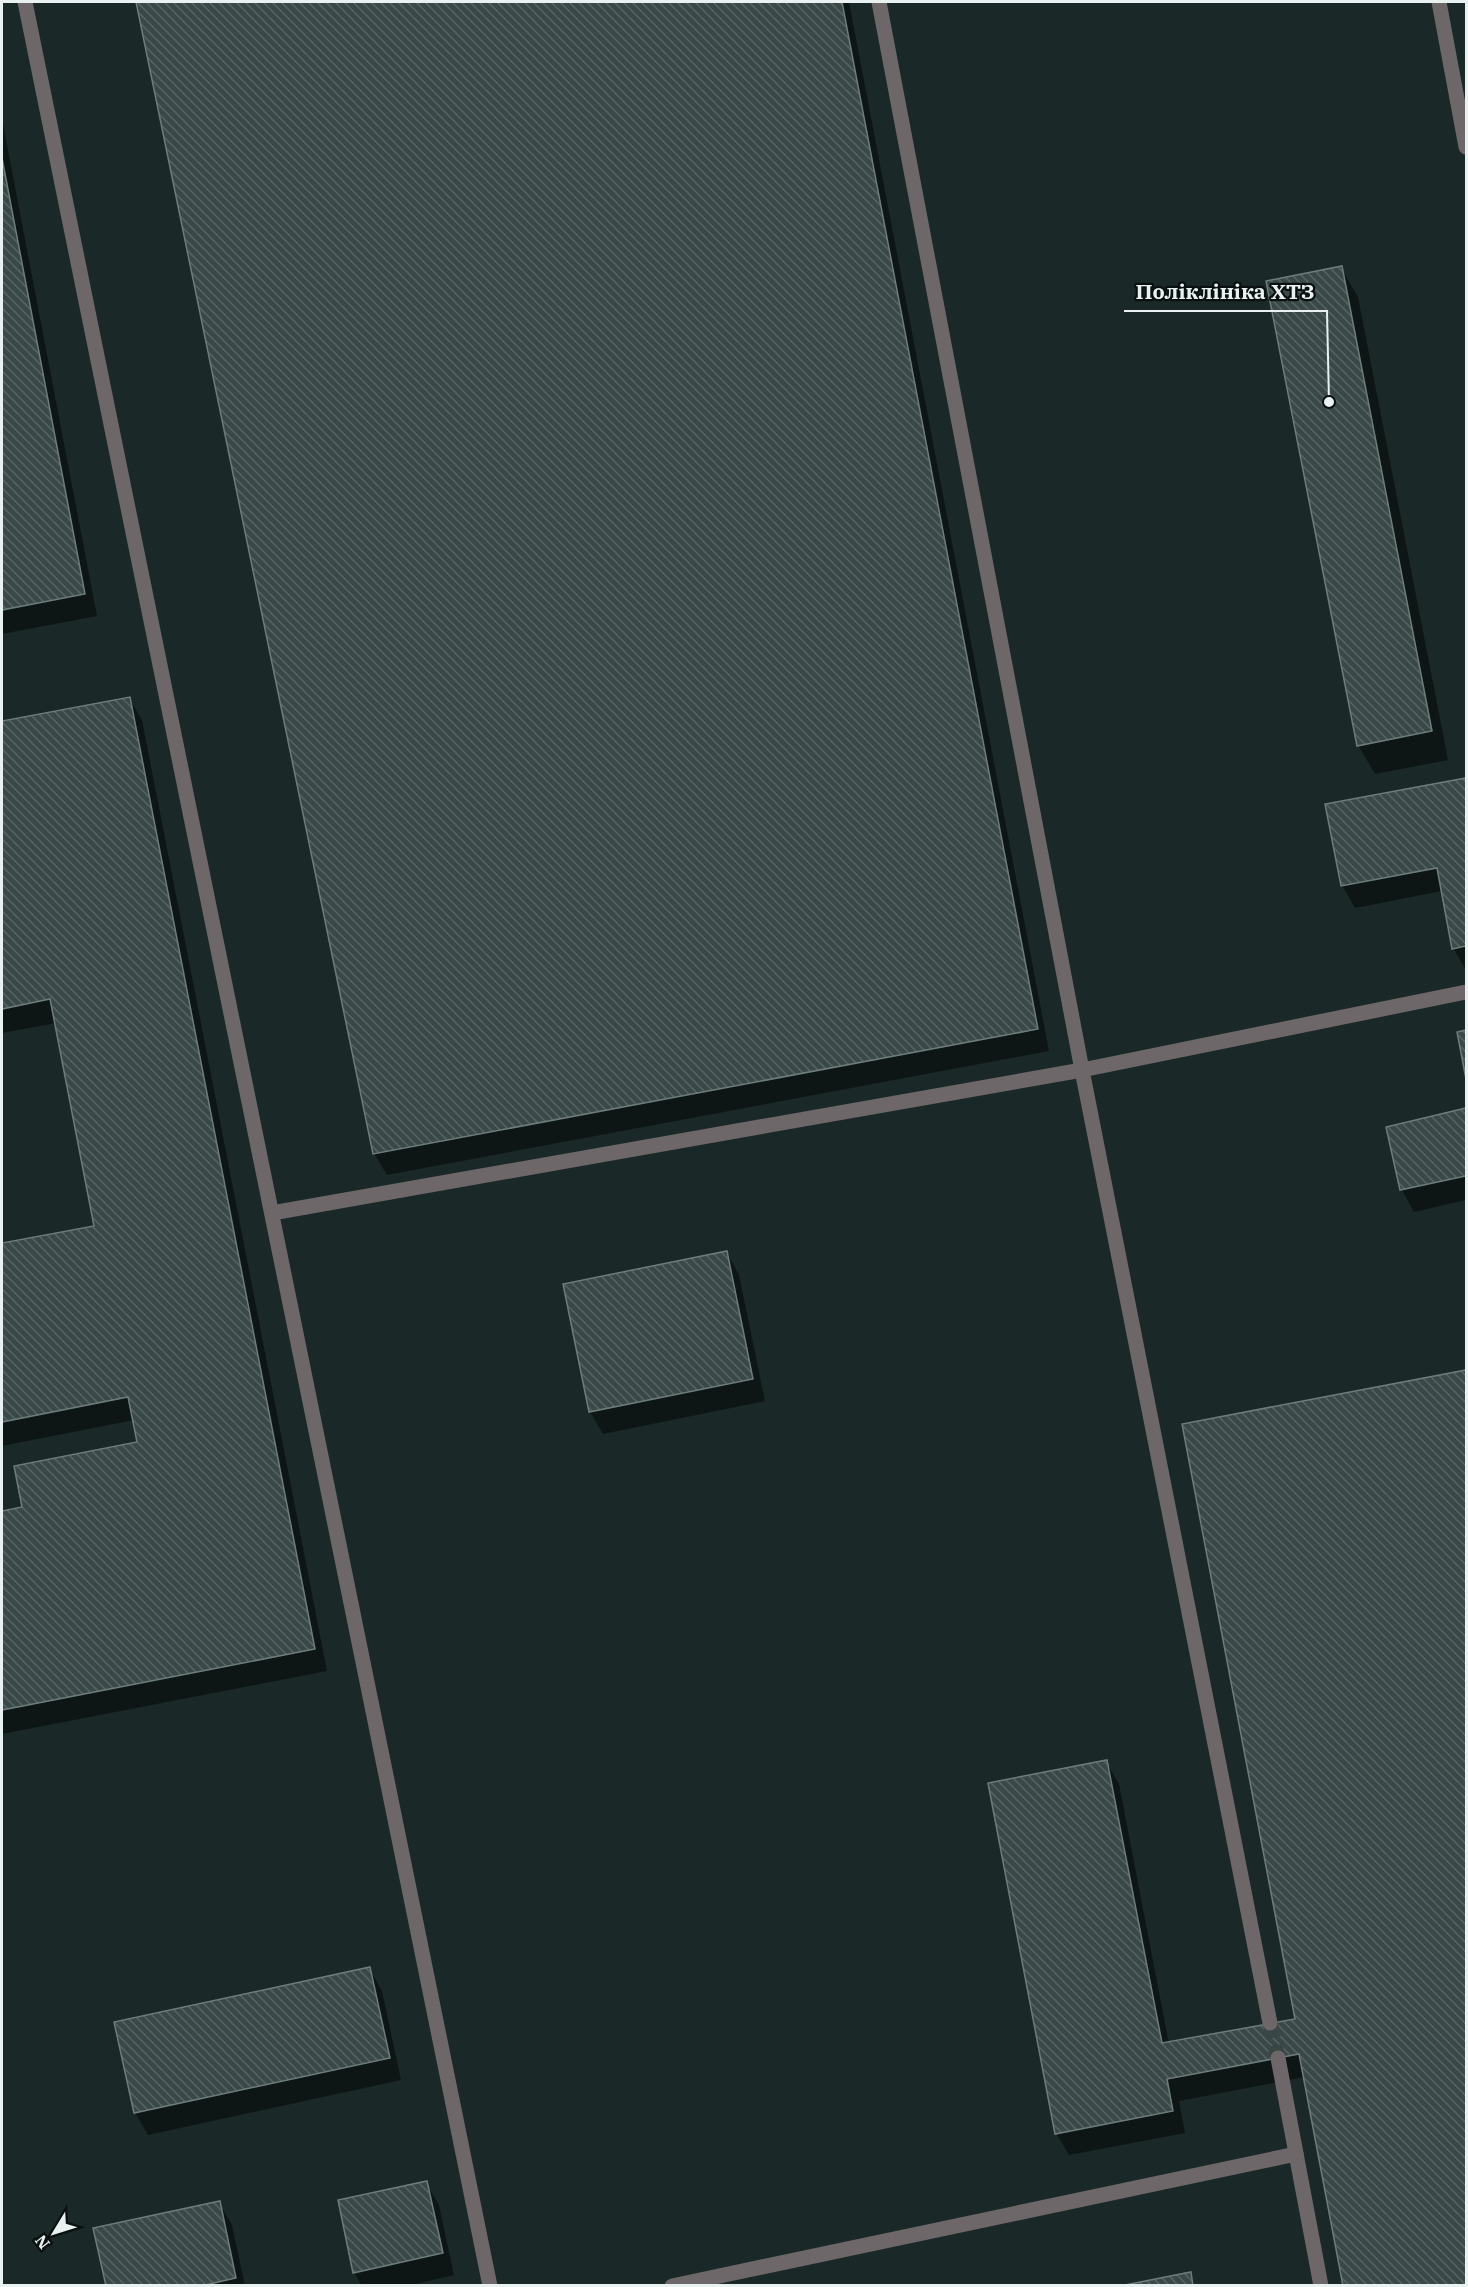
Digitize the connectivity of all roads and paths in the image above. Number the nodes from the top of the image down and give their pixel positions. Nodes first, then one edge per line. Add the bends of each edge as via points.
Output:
1 (25, 2) edge
2 (879, 2) edge
3 (1439, 2) edge
4 (1467, 147) edge
5 (1467, 992) edge
6 (1082, 1070) junction
7 (272, 1213) junction
8 (1270, 2023) tunnel mouth
9 (1278, 2058) tunnel mouth
10 (1296, 2154) junction
11 (490, 2286) edge
12 (672, 2286) edge
13 (1321, 2286) edge

1 - 7 street
2 - 6 street
3 - 4 street
5 - 6 street
6 - 7 street
6 - 8 street
7 - 11 street
9 - 10 street
10 - 12 street
10 - 13 street

